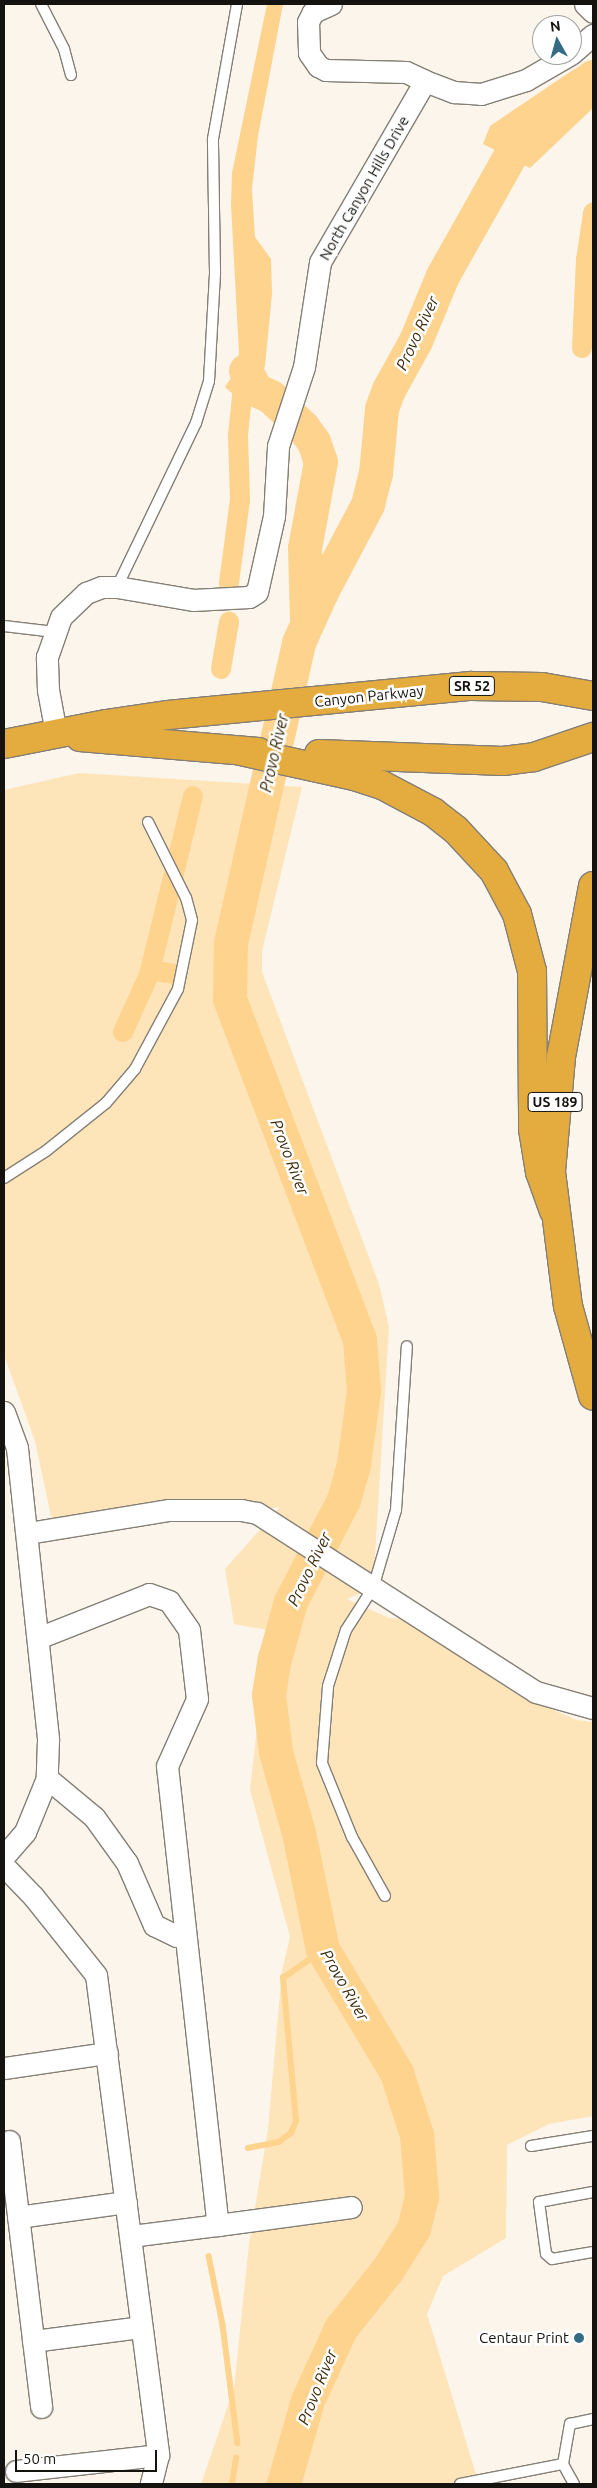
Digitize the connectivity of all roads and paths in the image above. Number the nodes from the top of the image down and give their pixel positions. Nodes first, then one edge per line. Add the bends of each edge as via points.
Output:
1 (41, 4) edge
2 (237, 4) edge
3 (331, 4) edge
4 (585, 4) edge
5 (593, 12) edge
6 (593, 35) edge
7 (582, 44) edge
8 (552, 65) edge
9 (71, 75) dead end
10 (425, 81) junction
11 (117, 587) junction
12 (4, 626) edge
13 (54, 632) junction
14 (593, 696) edge
15 (56, 733) junction
16 (583, 741) edge
17 (4, 744) edge
18 (324, 761) junction
19 (148, 822) dead end
20 (593, 886) edge
21 (4, 1178) edge
22 (554, 1211) junction
23 (407, 1346) dead end
24 (593, 1396) edge
25 (4, 1412) edge
26 (28, 1533) junction
27 (372, 1588) junction
28 (38, 1638) junction
29 (593, 1708) edge
30 (47, 1778) junction
31 (4, 1856) edge
32 (4, 1866) edge
33 (385, 1896) dead end
34 (185, 1936) junction
35 (107, 2053) junction
36 (4, 2068) edge
37 (593, 2136) edge
38 (9, 2142) dead end
39 (531, 2146) dead end
40 (593, 2192) edge
41 (126, 2202) junction
42 (351, 2207) dead end
43 (18, 2217) junction
44 (218, 2225) junction
45 (131, 2236) junction
46 (593, 2252) edge
47 (141, 2327) junction
48 (33, 2341) junction
49 (41, 2407) dead end
50 (593, 2420) edge
51 (158, 2455) junction
52 (563, 2464) junction
53 (16, 2471) dead end
54 (151, 2484) edge
55 (460, 2484) edge
56 (574, 2484) edge

1 - 9 lane via 64,50
2 - 11 lane via 213,139 215,281 209,381 196,423
3 - 10 street via 313,12 308,22 309,53 318,66 326,70 406,72
4 - 5 street
6 - 7 street
8 - 10 street via 526,80 481,94 454,92
10 - 11 street, North Canyon Hills Drive via 320,262 297,393 277,454 274,516 255,595 193,600
11 - 13 street, North Canyon Hills Drive via 102,587 76,600 67,608
12 - 13 lane
13 - 15 street, North Canyon Hills Drive via 47,666
14 - 15 highway, Canyon Parkway / SR 52 via 542,686 507,685 239,708
15 - 17 highway, Canyon Parkway / SR 52
15 - 18 highway, Canyon Parkway / SR 52
16 - 18 highway via 534,757 503,761
18 - 22 highway via 382,785 433,812 479,853 506,890 521,923 532,971 533,1129 540,1172
19 - 21 lane via 186,898 192,920 183,975 135,1069 106,1103 46,1151
20 - 22 highway, US 189 via 555,1097 551,1172
22 - 24 highway, US 189 via 568,1306
23 - 27 lane via 396,1510
25 - 26 street via 17,1448
26 - 27 street via 170,1510 241,1510 257,1513
26 - 28 street
27 - 29 street via 536,1692
27 - 33 lane via 346,1630 328,1686 322,1763 352,1837
28 - 30 street via 48,1740
28 - 34 street via 150,1594 169,1601 189,1630 197,1699 167,1766
30 - 31 street via 25,1832
30 - 34 street via 94,1817 127,1863 154,1925 177,1936
32 - 35 street via 33,1896 96,1975
34 - 44 street
35 - 36 street
35 - 41 street
37 - 39 lane
38 - 43 street
40 - 46 lane via 539,2202 546,2254 552,2260
41 - 43 street
41 - 45 street
42 - 44 street
43 - 48 street
44 - 45 street
45 - 47 street
47 - 48 street
47 - 51 street
48 - 49 street
50 - 52 lane via 570,2424
51 - 53 street
51 - 54 street
52 - 55 lane
52 - 56 lane

